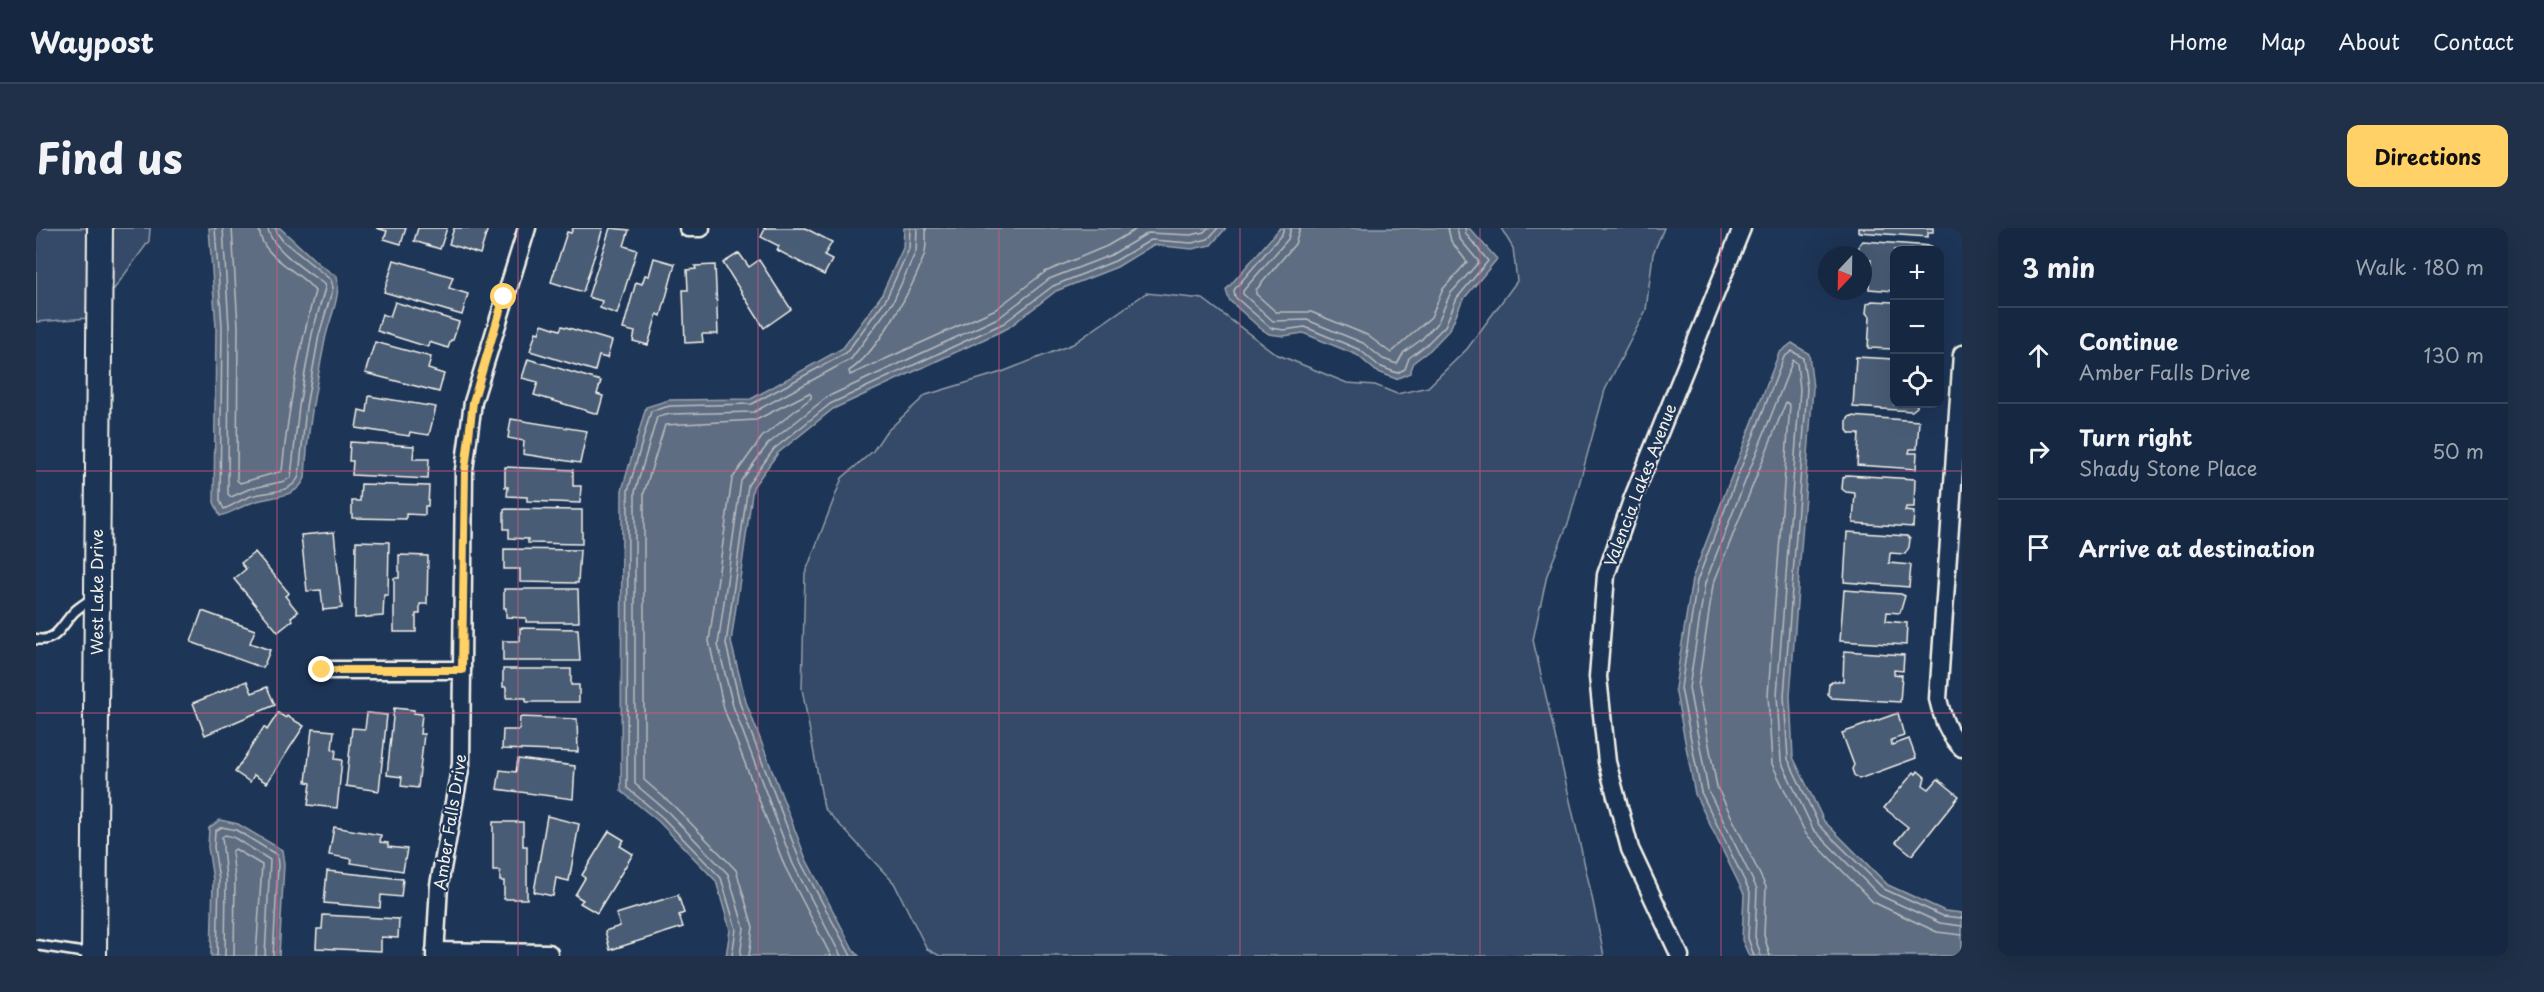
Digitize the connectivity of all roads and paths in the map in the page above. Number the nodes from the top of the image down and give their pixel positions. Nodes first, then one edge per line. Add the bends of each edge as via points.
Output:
1 (100, 228) edge
2 (527, 228) edge
3 (688, 228) edge
4 (702, 228) edge
5 (1742, 228) edge
6 (1962, 354) edge
7 (97, 595) junction
8 (36, 639) edge
9 (322, 670) dead end
10 (462, 670) junction
11 (1962, 748) edge
12 (36, 945) edge
13 (435, 953) edge
14 (549, 953) dead end
15 (94, 955) edge
16 (1680, 956) edge

1 - 7 street, West Lake Drive
2 - 10 street, Amber Falls Drive via 473,402 465,470
3 - 4 street
5 - 16 street, Valencia Lakes Avenue via 1632,500 1606,575 1598,677 1607,762 1630,849
6 - 11 street via 1938,699 1944,723
7 - 8 lane via 74,612 57,635
7 - 15 street, West Lake Drive
9 - 10 street
10 - 13 street, Amber Falls Drive via 461,764 439,885
12 - 15 lane
13 - 14 street

